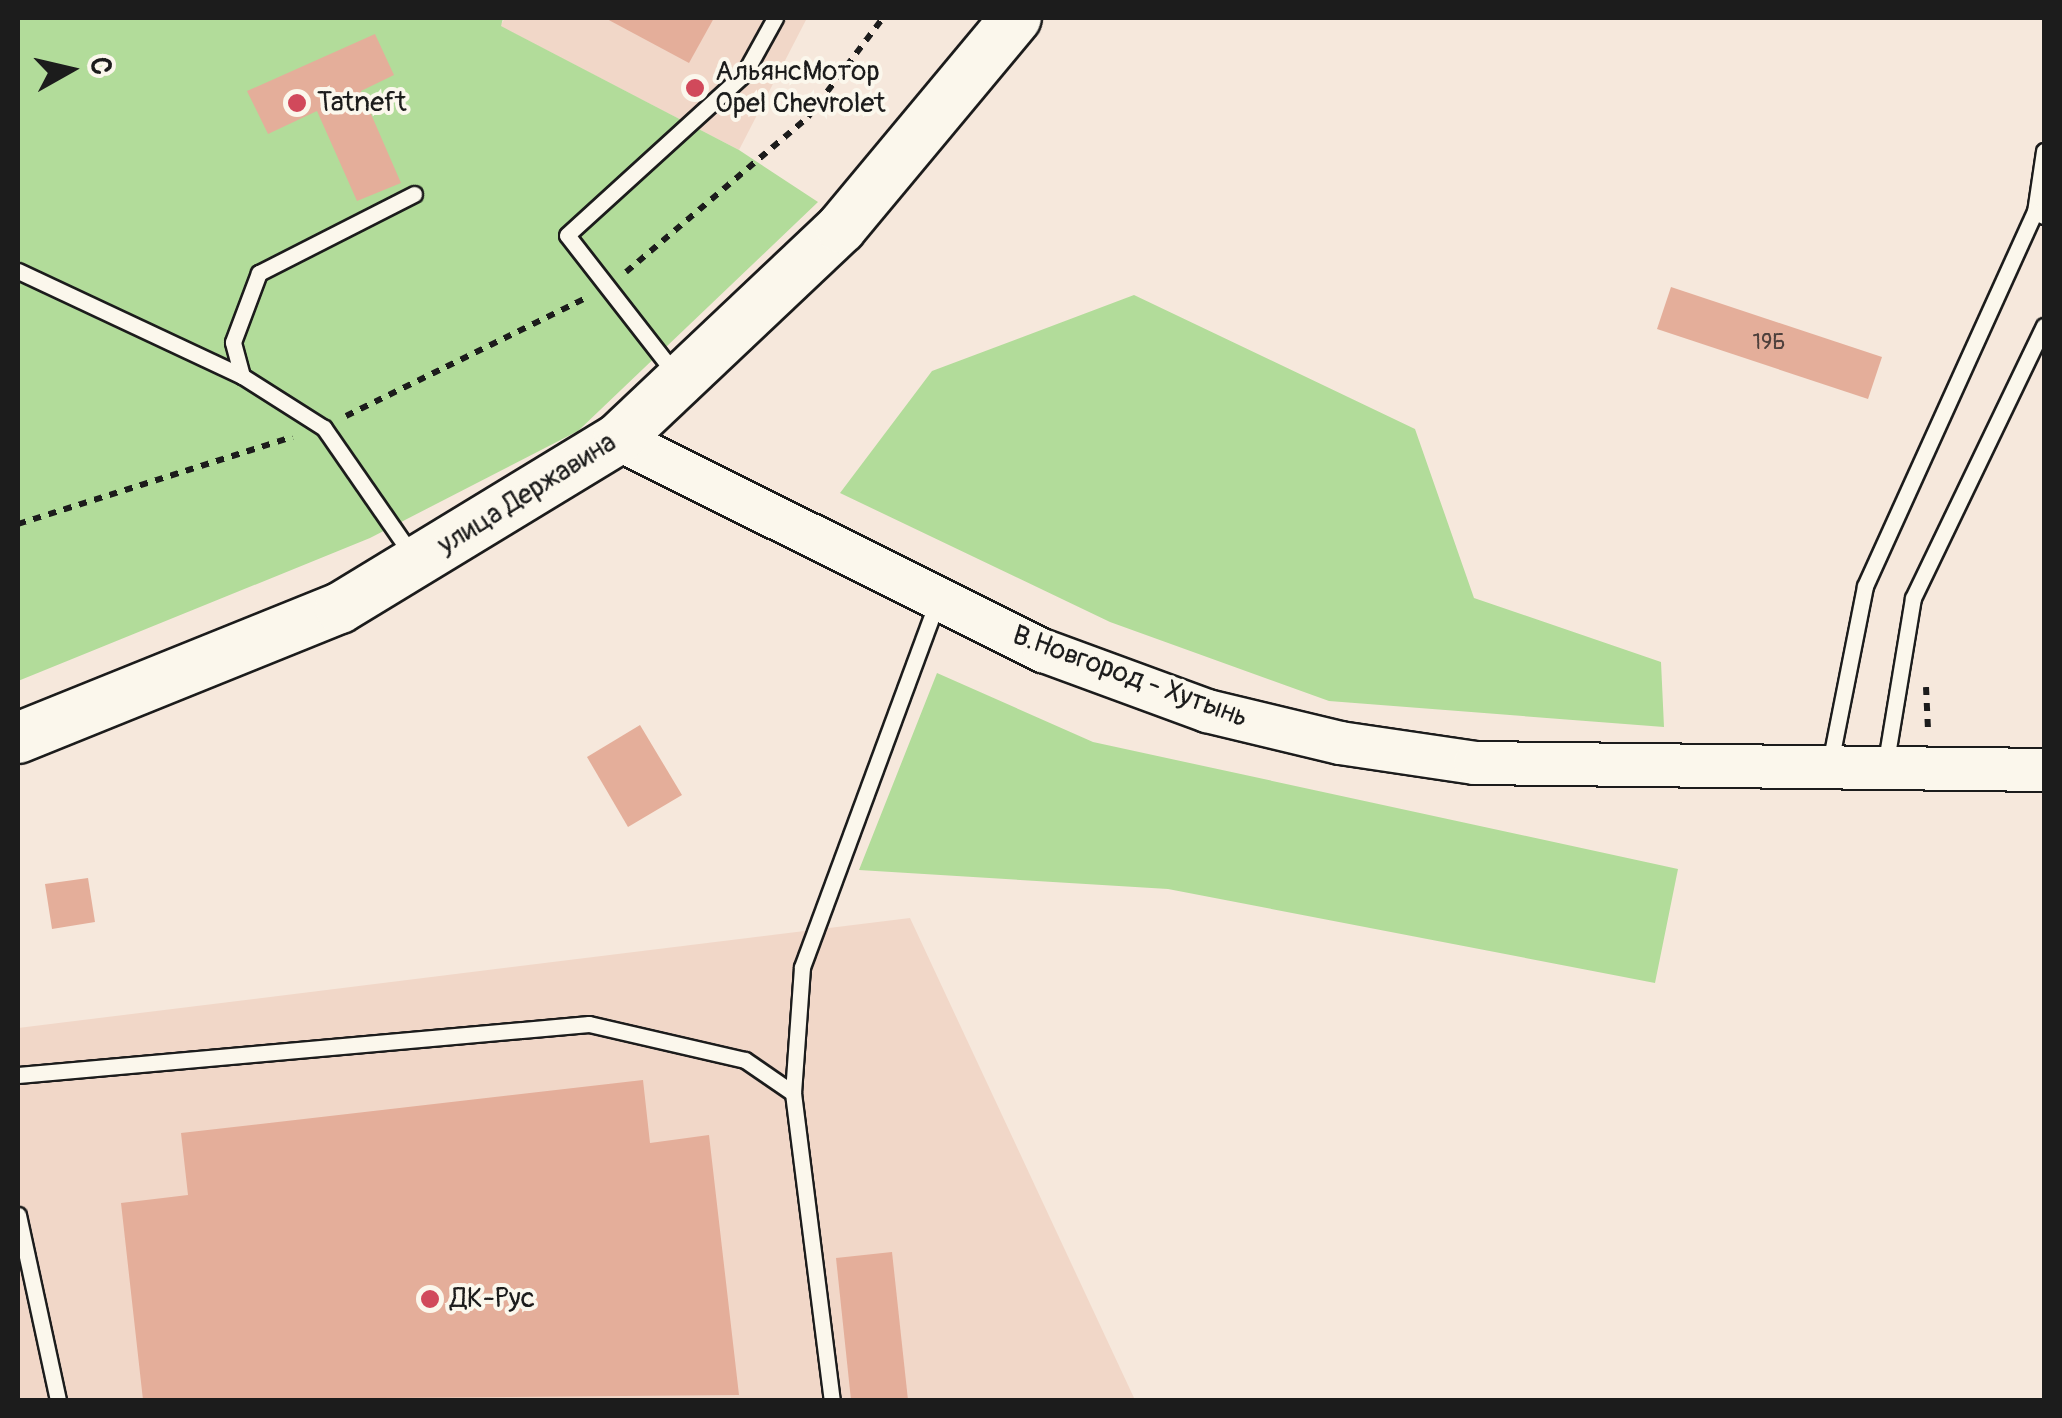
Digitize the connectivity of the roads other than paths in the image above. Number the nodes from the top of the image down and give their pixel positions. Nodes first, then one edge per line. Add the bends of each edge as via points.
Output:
1 (775, 18) edge
2 (1016, 18) edge
3 (2044, 152) edge
4 (414, 194) dead end
5 (2040, 214) edge
6 (18, 271) edge
7 (2044, 326) edge
8 (242, 376) junction
9 (681, 382) junction
10 (618, 439) junction
11 (417, 562) junction
12 (936, 603) junction
13 (18, 738) edge
14 (2044, 770) edge
15 (1885, 771) junction
16 (1829, 772) junction
17 (18, 1075) edge
18 (794, 1094) junction
19 (18, 1215) edge
20 (58, 1400) edge
21 (832, 1400) edge

1 - 9 lane via 744,74 567,234
2 - 9 main road, улица Державина via 841,228
3 - 5 lane
4 - 8 lane via 259,273 233,342
5 - 16 lane via 1865,586
6 - 8 lane
7 - 15 lane via 1913,598
8 - 11 lane via 324,428
9 - 10 main road, улица Державина
10 - 11 main road, улица Державина
10 - 12 street, В.Новгород - Хутынь
11 - 13 main road, улица Державина via 340,608
12 - 16 street, В.Новгород - Хутынь via 1207,711 1340,743 1475,762
12 - 18 lane via 802,967
14 - 15 street, В.Новгород - Хутынь
15 - 16 street, В.Новгород - Хутынь
17 - 18 lane via 588,1024 689,1040 746,1060
18 - 21 lane
19 - 20 lane

